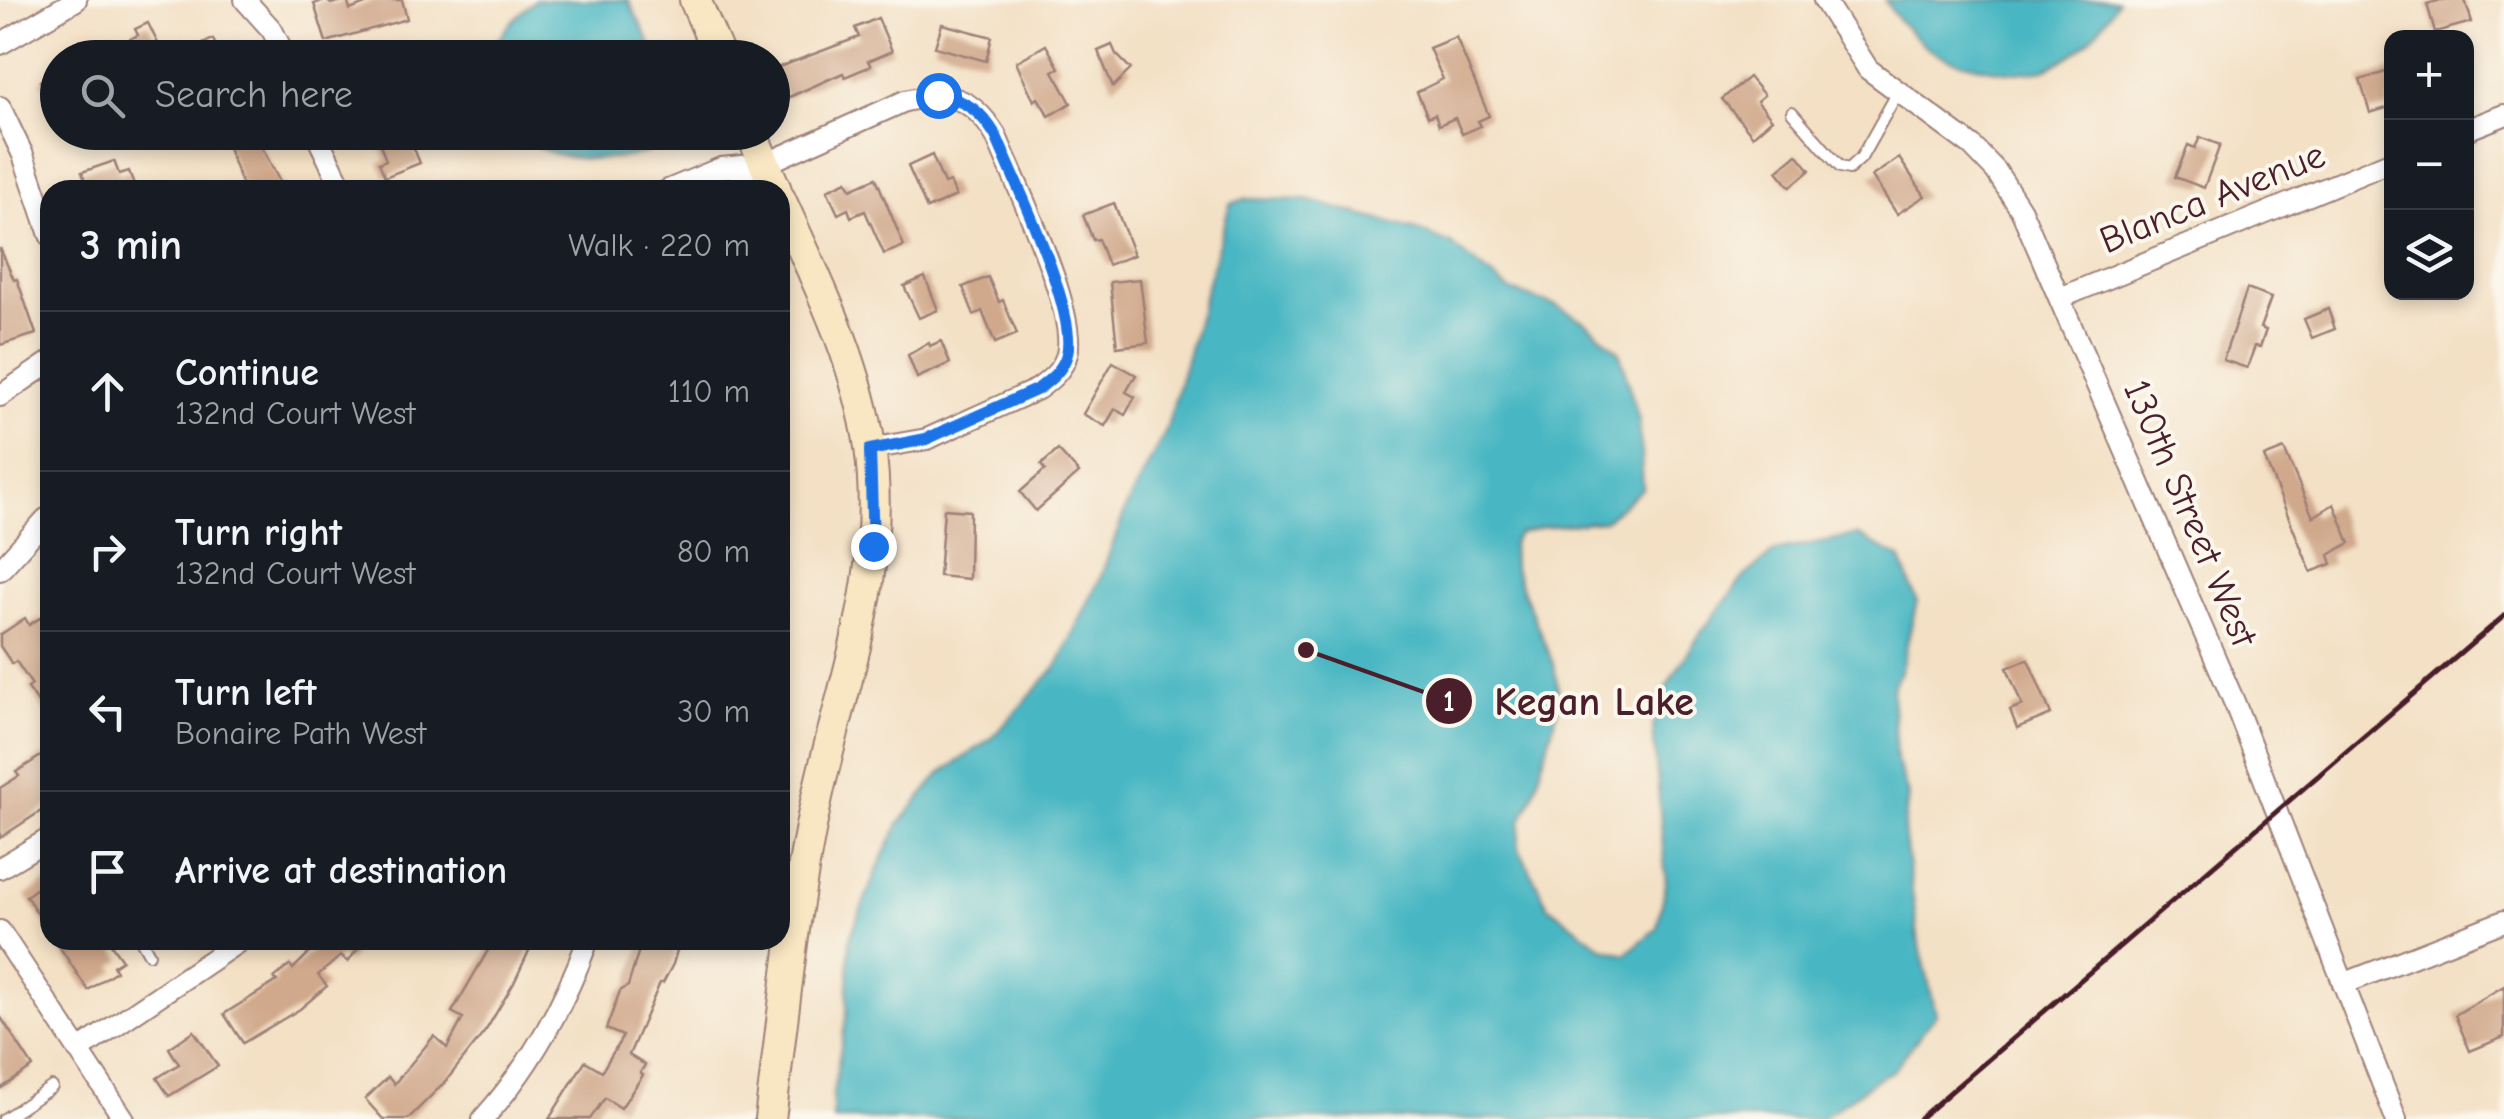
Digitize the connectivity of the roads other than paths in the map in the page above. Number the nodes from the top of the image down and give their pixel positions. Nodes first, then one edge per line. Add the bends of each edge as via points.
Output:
1 (76, 0) edge
2 (245, 0) edge
3 (695, 0) edge
4 (1824, 0) edge
5 (277, 40) edge
6 (712, 40) edge
7 (0, 44) edge
8 (1898, 91) junction
9 (0, 106) edge
10 (1792, 112) dead end
11 (2504, 115) edge
12 (2474, 127) edge
13 (323, 150) edge
14 (759, 150) edge
15 (2384, 164) edge
16 (770, 177) edge
17 (338, 180) edge
18 (692, 180) edge
19 (40, 206) edge
20 (790, 221) edge
21 (2060, 298) junction
22 (40, 369) edge
23 (0, 396) edge
24 (870, 450) junction
25 (40, 522) edge
26 (40, 526) edge
27 (0, 550) edge
28 (0, 570) edge
29 (40, 844) edge
30 (0, 868) edge
31 (2504, 920) edge
32 (0, 932) edge
33 (146, 950) edge
34 (227, 950) edge
35 (584, 950) edge
36 (149, 954) dead end
37 (2343, 984) junction
38 (78, 1050) junction
39 (52, 1087) dead end
40 (4, 1119) edge
41 (124, 1119) edge
42 (483, 1119) edge
43 (770, 1119) edge
44 (2396, 1119) edge

1 - 7 street
2 - 5 street
3 - 6 street
4 - 8 street, 130th Street West via 1868,68
8 - 10 lane via 1849,168 1840,167
8 - 21 street, 130th Street West via 1996,171
9 - 19 street
11 - 12 street
13 - 17 street
14 - 16 street
15 - 21 street, Blanca Avenue
16 - 18 street via 721,168
16 - 24 street via 904,101 938,95 971,106 996,136 1066,311 1067,356 1038,389 926,439
20 - 24 street via 855,380
21 - 37 street, 130th Street West via 2235,704
22 - 23 street
24 - 43 street via 868,594 802,873
25 - 27 street
26 - 28 street
29 - 30 street
31 - 37 street
32 - 38 street
33 - 36 lane
34 - 38 street
35 - 42 street via 535,1050
37 - 44 street, 130th Street West
38 - 41 street
39 - 40 lane

